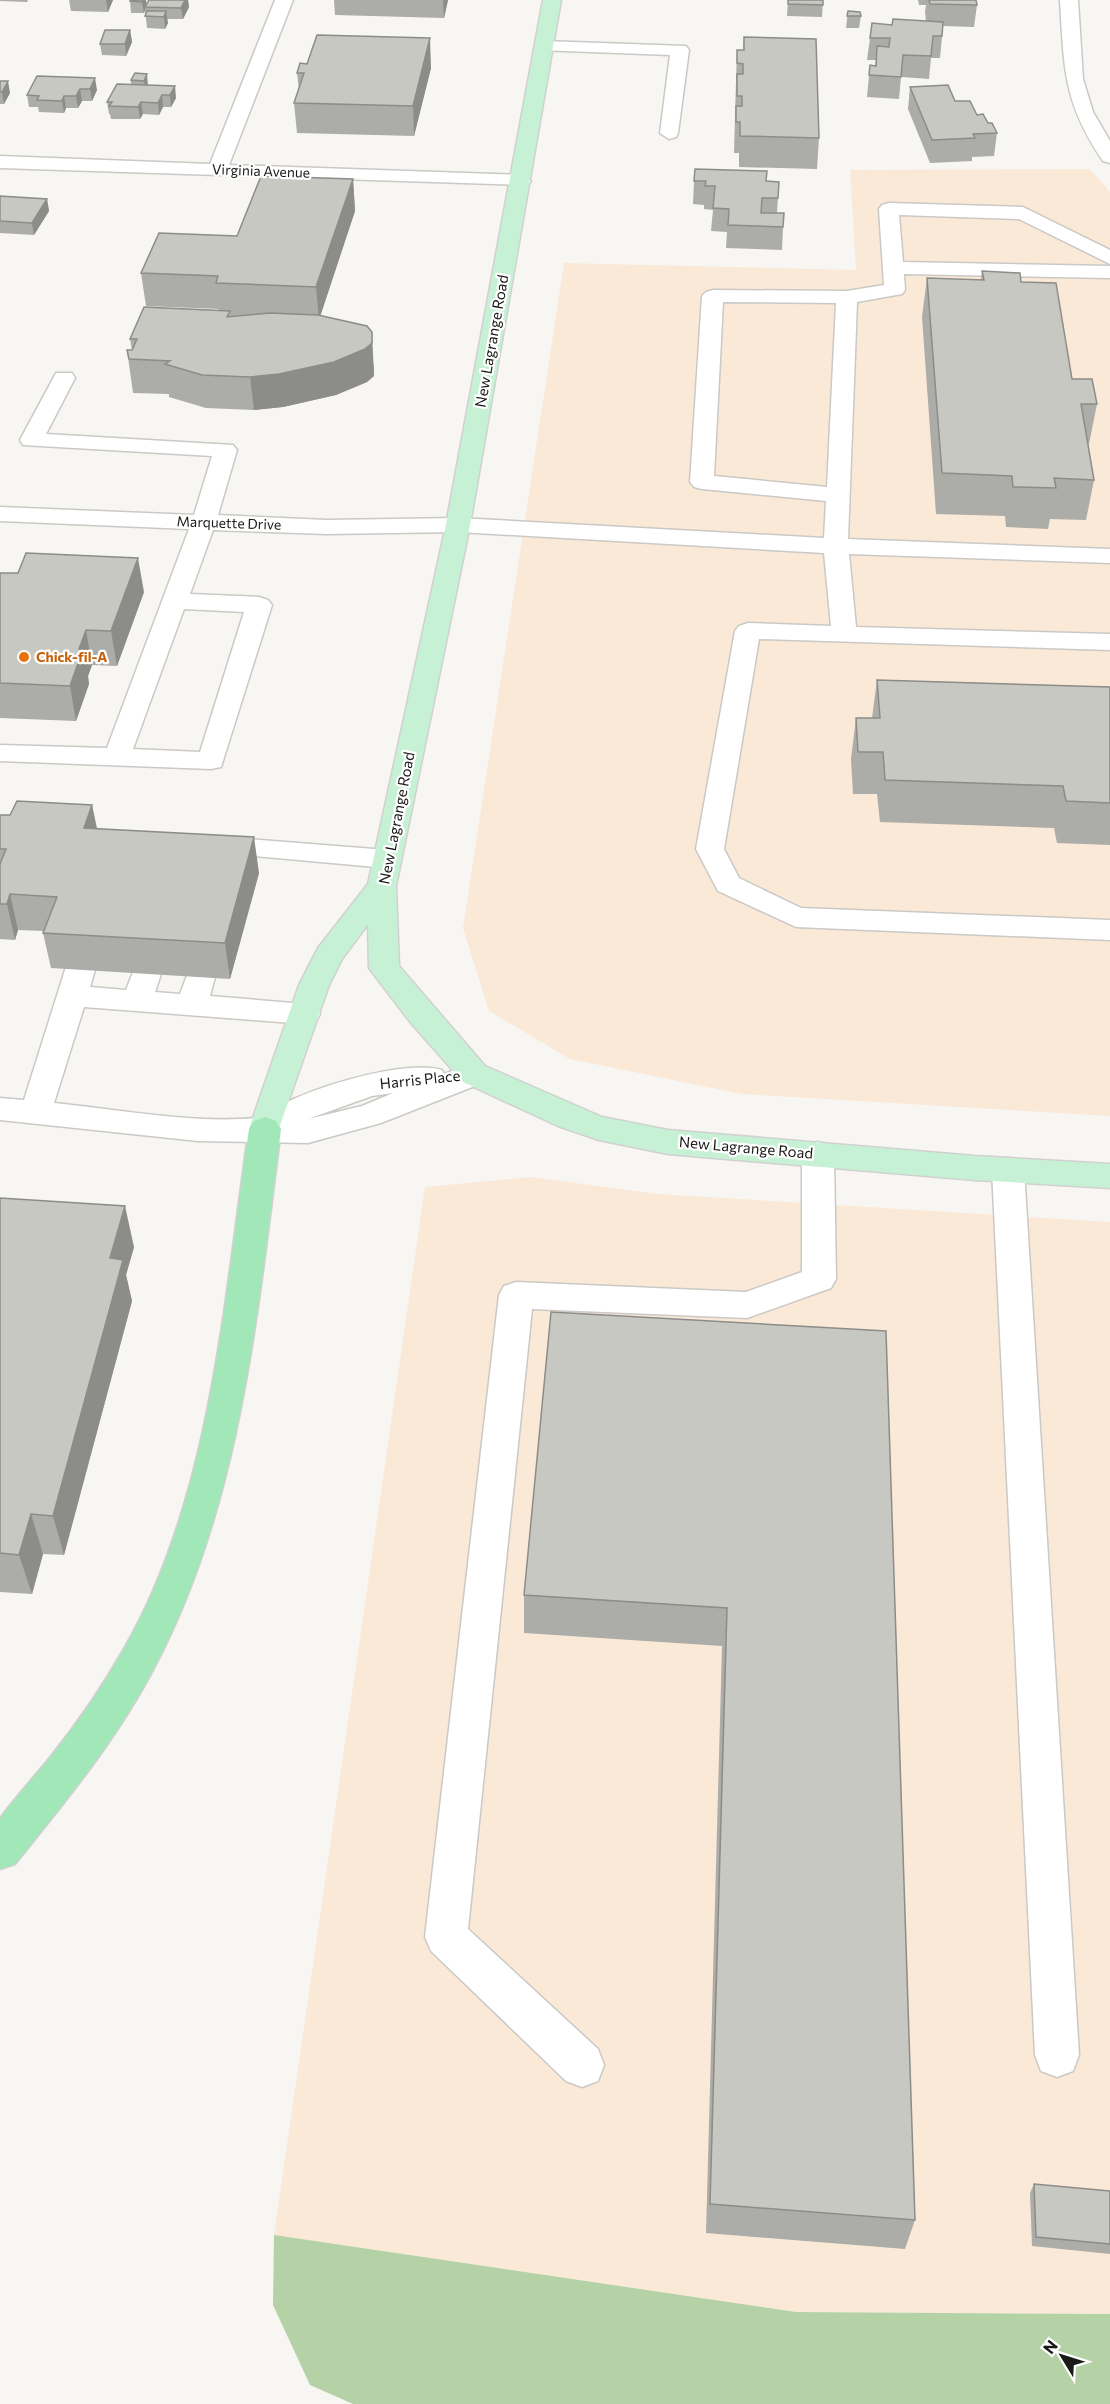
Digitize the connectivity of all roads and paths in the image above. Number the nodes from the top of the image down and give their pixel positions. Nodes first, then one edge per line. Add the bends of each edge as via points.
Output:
1 (284, 0) edge
2 (552, 0) edge
3 (1069, 0) edge
4 (544, 45) junction
5 (669, 133) dead end
6 (1110, 157) edge
7 (0, 162) edge
8 (217, 170) junction
9 (521, 181) junction
10 (1110, 258) edge
11 (893, 268) junction
12 (1110, 272) edge
13 (848, 297) junction
14 (64, 378) dead end
15 (838, 495) junction
16 (0, 514) edge
17 (204, 522) junction
18 (458, 525) junction
19 (836, 546) junction
20 (1110, 556) edge
21 (174, 601) junction
22 (844, 634) junction
23 (1110, 642) edge
24 (0, 753) edge
25 (117, 757) junction
26 (184, 844) edge
27 (385, 873) junction
28 (1110, 930) edge
29 (305, 1014) junction
30 (474, 1074) junction
31 (0, 1109) edge
32 (36, 1111) junction
33 (265, 1129) junction
34 (818, 1154) junction
35 (1008, 1170) junction
36 (1110, 1176) edge
37 (0, 1850) edge
38 (1057, 2055) dead end
39 (582, 2065) dead end

1 - 8 street
2 - 4 main road, New Lagrange Road
3 - 6 street via 1074,79 1084,112
4 - 5 street via 680,50
4 - 9 main road, New Lagrange Road
7 - 8 street, Virginia Avenue
8 - 9 street, Virginia Avenue
9 - 18 main road, New Lagrange Road
10 - 11 street via 1023,213 889,209
11 - 12 street
11 - 13 street via 895,290
13 - 15 street
13 - 15 street via 713,296 702,482
14 - 17 street via 31,440 225,450
15 - 19 street
16 - 17 street, Marquette Drive
17 - 18 street, Marquette Drive via 327,527
17 - 21 street
18 - 19 street, Marquette Drive
18 - 27 main road, New Lagrange Road
19 - 20 street, Marquette Drive
19 - 22 street
21 - 25 street
21 - 25 street via 260,605 211,761
22 - 23 street
22 - 28 street via 748,631 710,849 728,884 796,917
24 - 25 street
26 - 27 street via 233,859
27 - 29 main road via 329,955
27 - 30 main road, New Lagrange Road via 384,968
29 - 32 street via 196,992 76,983
29 - 33 main road
30 - 33 street, Harris Place via 370,1115 308,1131
30 - 34 main road, New Lagrange Road via 599,1128 668,1142
31 - 32 street, Harris Place
32 - 33 street, Harris Place via 198,1129
33 - 37 highway via 220,1433 198,1519 179,1571 155,1628 104,1715
34 - 35 main road, New Lagrange Road
34 - 39 street via 819,1280 747,1305 516,1295 446,1937
35 - 36 main road, New Lagrange Road
35 - 38 street

